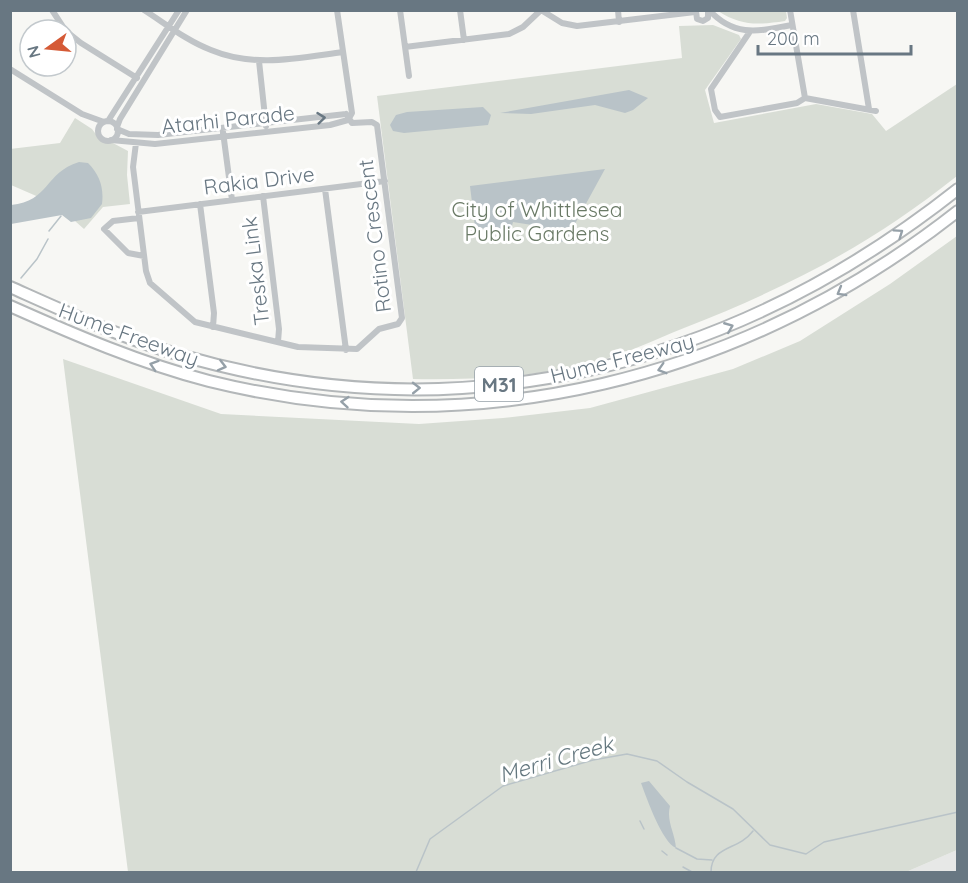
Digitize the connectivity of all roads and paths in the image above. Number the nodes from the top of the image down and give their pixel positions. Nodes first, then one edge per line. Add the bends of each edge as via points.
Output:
1 (144, 10) edge
2 (179, 10) edge
3 (188, 10) edge
4 (337, 10) edge
5 (400, 10) edge
6 (460, 10) edge
7 (541, 10) edge
8 (618, 10) edge
9 (709, 10) edge
10 (790, 10) edge
11 (853, 10) edge
12 (696, 11) edge
13 (718, 19) junction
14 (705, 20) junction
15 (620, 22) junction
16 (792, 25) junction
17 (172, 28) junction
18 (749, 33) junction
19 (464, 40) junction
20 (78, 41) edge
21 (405, 48) junction
22 (342, 52) junction
23 (259, 61) junction
24 (10, 69) edge
25 (409, 76) dead end
26 (137, 78) junction
27 (805, 98) junction
28 (82, 114) junction
29 (348, 117) junction
30 (106, 121) junction
31 (266, 124) junction
32 (117, 128) junction
33 (223, 128) junction
34 (98, 131) junction
35 (267, 132) junction
36 (224, 137) junction
37 (111, 140) junction
38 (136, 143) junction
39 (384, 181) junction
40 (325, 189) junction
41 (957, 189) edge
42 (263, 196) junction
43 (232, 200) junction
44 (200, 204) junction
45 (957, 211) edge
46 (139, 215) junction
47 (144, 256) junction
48 (10, 287) edge
49 (10, 306) edge
50 (213, 327) junction
51 (278, 342) junction
52 (346, 350) junction

1 - 17 street
2 - 17 street
3 - 17 street
4 - 22 street
5 - 21 street
6 - 19 street
7 - 15 street via 568,25
7 - 19 street via 513,33
8 - 15 street
9 - 13 street
9 - 14 street
10 - 16 street
11 - 27 street via 872,110
12 - 14 street via 697,19
12 - 15 street
13 - 14 street
13 - 18 street
16 - 18 street
16 - 27 street
17 - 23 street via 220,54
17 - 26 street
17 - 32 street
18 - 27 street via 711,89 720,117 797,103
19 - 21 street
20 - 26 street
21 - 25 street
22 - 23 street
22 - 29 street via 351,92
23 - 31 street
24 - 28 street
26 - 30 street
28 - 30 street
28 - 34 street
31 -> 29 street, Atarhi Parade
29 - 35 street, Atarhi Parade via 330,125
29 - 39 street, Rotino Crescent via 360,123 376,123
30 - 32 street
30 - 34 street
31 - 33 street, Atarhi Parade
31 - 35 street
32 - 33 street, Atarhi Parade via 129,134 150,136
32 - 37 street
33 - 36 street
34 - 37 street via 102,139
35 - 36 street, Atarhi Parade
36 - 38 street, Atarhi Parade
36 - 43 street
37 - 38 street, Atarhi Parade
38 - 46 street via 133,167
39 - 40 street, Rakia Drive
39 - 52 street, Rotino Crescent via 401,320 379,329 360,348
40 - 42 street, Rakia Drive
40 - 52 street
48 -> 41 highway, Hume Freeway / M31 via 138,342 235,369 300,381 370,387 489,385 621,363 744,321 868,255
42 - 43 street, Rakia Drive
42 - 51 street, Treska Link
43 - 44 street, Rakia Drive
44 - 46 street, Rakia Drive
44 - 50 street
45 -> 49 highway, Hume Freeway / M31 via 895,258 841,292 740,341 628,379 502,401 385,405 240,388 117,352
46 - 47 street
46 - 47 street, Rakia Drive via 113,221 104,229 128,253
47 - 50 street via 150,283 192,321
50 - 51 street
51 - 52 street

